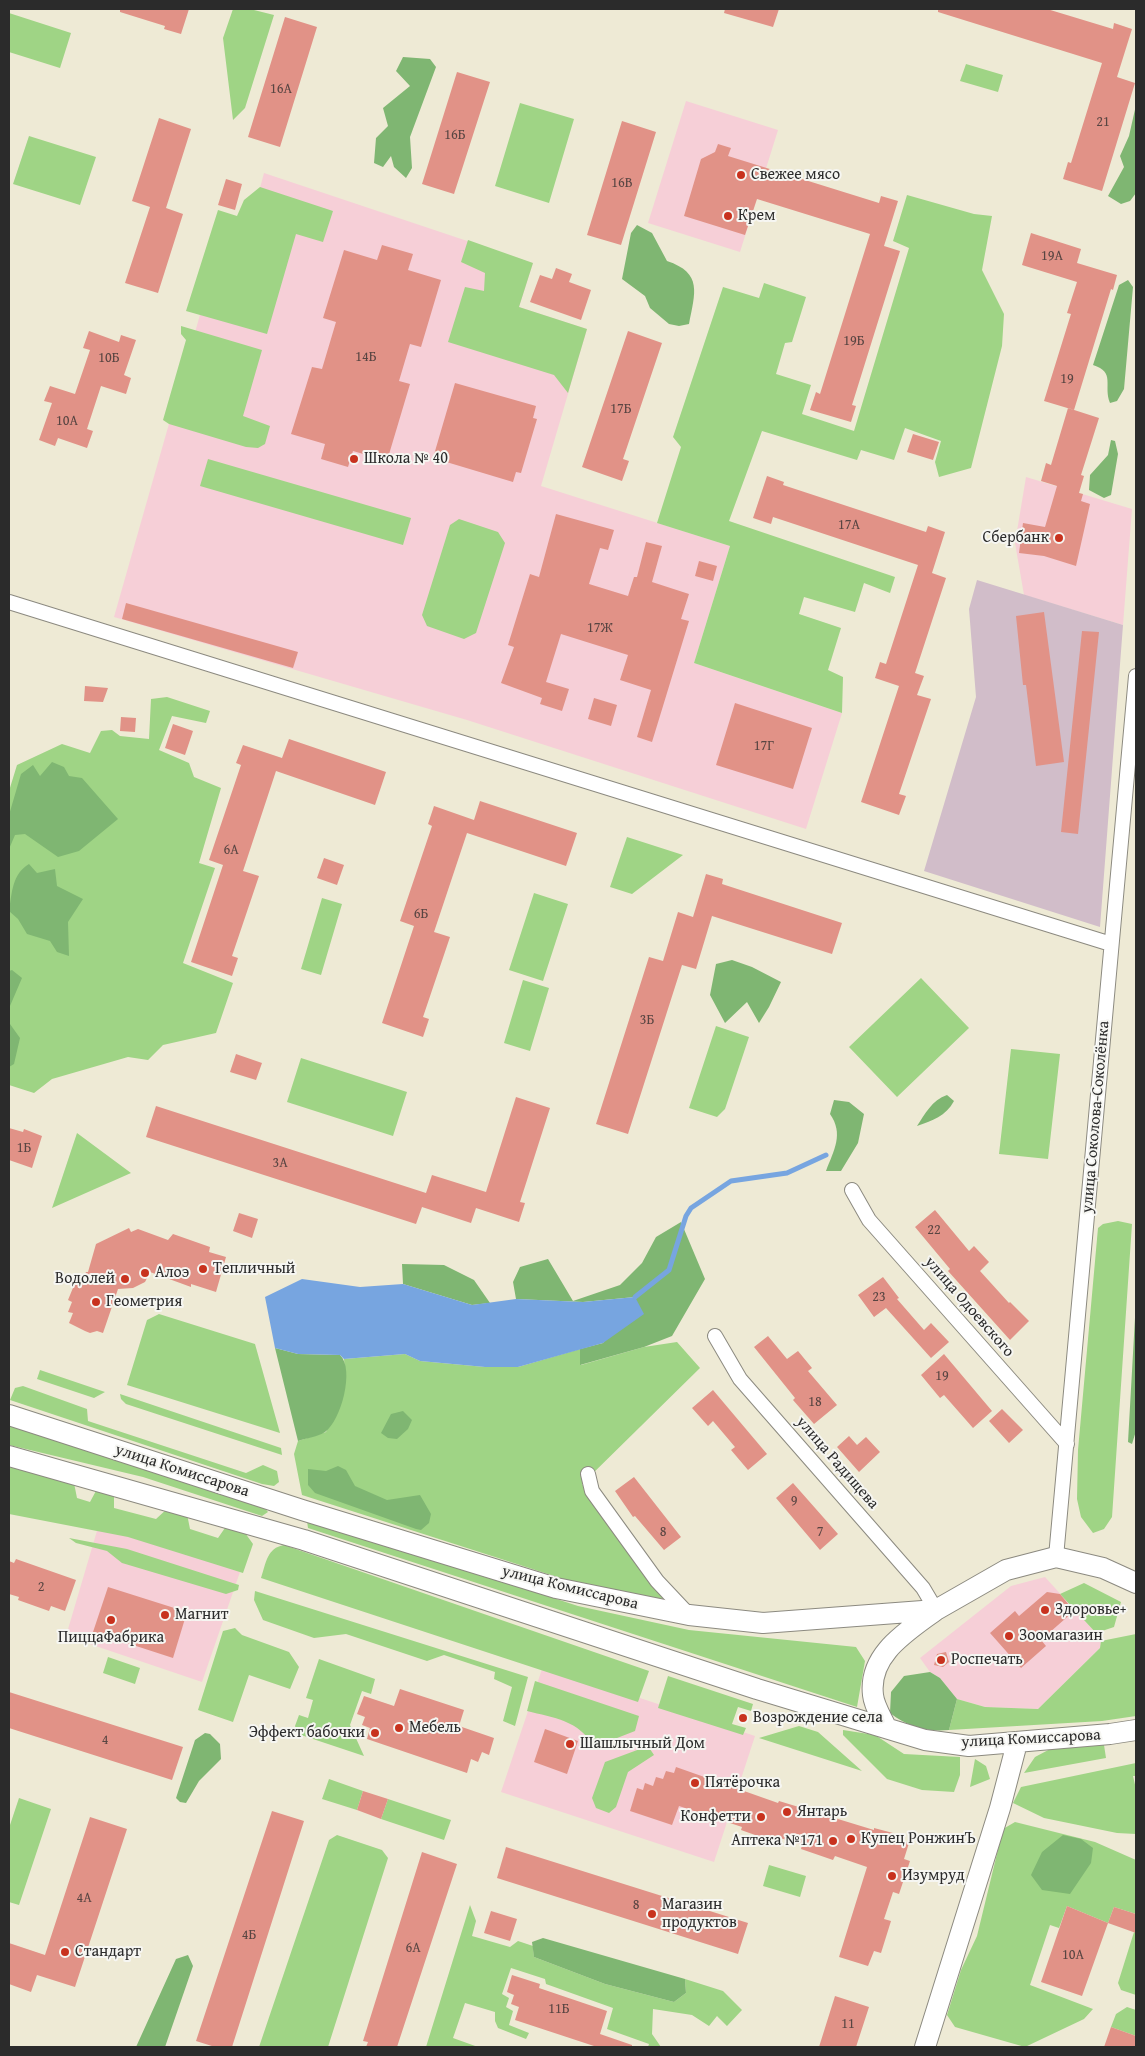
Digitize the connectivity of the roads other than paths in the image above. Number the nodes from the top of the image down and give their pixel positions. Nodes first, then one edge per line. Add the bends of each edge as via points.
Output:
1 (9, 602) edge
2 (1136, 676) edge
3 (1111, 944) junction
4 (852, 1190) dead end
5 (715, 1336) dead end
6 (9, 1415) edge
7 (1067, 1444) junction
8 (9, 1456) edge
9 (588, 1474) dead end
10 (1056, 1558) junction
11 (1136, 1583) edge
12 (936, 1610) junction
13 (689, 1615) junction
14 (886, 1727) junction
15 (1136, 1730) edge
16 (1017, 1743) junction
17 (926, 2047) edge

1 - 3 street
2 - 3 street, улица Соколова-Соколёнка
3 - 7 street, улица Соколова-Соколёнка
4 - 7 street, улица Одоевского via 869,1220
5 - 12 street, улица Радищева via 740,1379 923,1588
6 - 13 main road, улица Комиссарова via 556,1588
7 - 10 street, улица Соколова-Соколёнка
8 - 14 main road, улица Комиссарова via 304,1540 757,1690
9 - 13 street via 592,1490 657,1581
10 - 11 main road, улица Комиссарова via 1103,1568
10 - 12 main road, улица Комиссарова via 1006,1570
12 - 13 main road, улица Комиссарова via 763,1623
12 - 14 main road via 898,1638 880,1660 873,1681 873,1697
14 - 16 main road, улица Комиссарова via 925,1740 969,1746
15 - 16 main road, улица Комиссарова
16 - 17 main road

